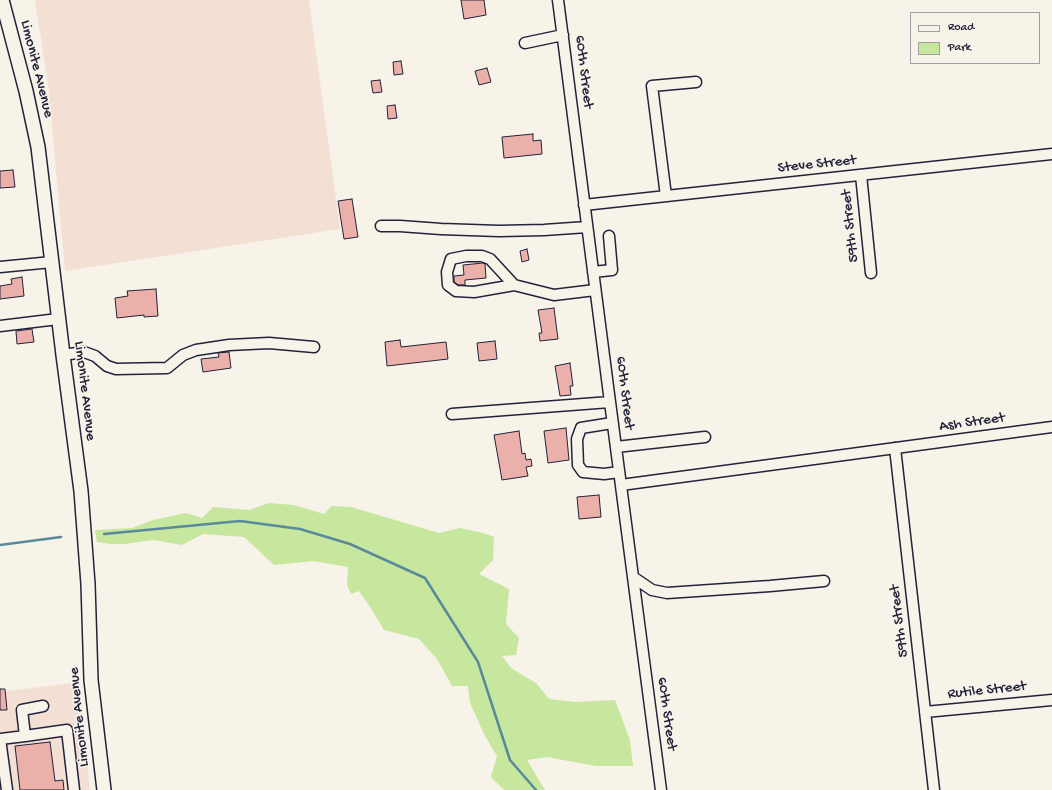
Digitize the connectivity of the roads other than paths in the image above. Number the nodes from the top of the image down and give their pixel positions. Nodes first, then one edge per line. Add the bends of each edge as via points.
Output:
1 (2, 0) edge
2 (558, 0) edge
3 (563, 35) junction
4 (525, 43) dead end
5 (696, 82) dead end
6 (1052, 154) edge
7 (861, 175) junction
8 (666, 196) junction
9 (584, 205) junction
10 (381, 226) dead end
11 (587, 227) junction
12 (610, 236) dead end
13 (52, 262) junction
14 (0, 267) edge
15 (593, 272) junction
16 (871, 273) dead end
17 (514, 285) junction
18 (595, 290) junction
19 (58, 319) junction
20 (0, 326) edge
21 (314, 347) dead end
22 (62, 355) junction
23 (610, 402) junction
24 (452, 414) dead end
25 (612, 423) junction
26 (1052, 427) edge
27 (705, 437) dead end
28 (616, 447) junction
29 (895, 448) junction
30 (619, 472) junction
31 (621, 485) junction
32 (633, 577) junction
33 (824, 581) dead end
34 (1052, 700) edge
35 (43, 706) dead end
36 (925, 712) junction
37 (25, 736) junction
38 (0, 739) edge
39 (7, 790) edge
40 (74, 790) edge
41 (104, 790) edge
42 (661, 790) edge
43 (934, 790) edge

1 - 13 main road, Limonite Avenue via 38,147
2 - 3 street, 60th Street
3 - 4 street
3 - 9 street, 60th Street
5 - 8 street via 652,86
6 - 7 street, Steve Street
7 - 8 street, Steve Street
7 - 16 street, 59th Street
8 - 9 street, Steve Street
9 - 11 street, 60th Street
10 - 11 street via 499,231
11 - 15 street, 60th Street
12 - 15 street via 612,270
13 - 14 street
13 - 19 main road, Limonite Avenue
15 - 18 street, 60th Street
17 - 17 street via 474,292 456,291 448,285 447,272 451,259 482,256 490,259
17 - 18 street via 554,295
18 - 23 street, 60th Street
19 - 20 street
19 - 22 main road, Limonite Avenue
21 - 22 street via 269,343 229,345 196,350 183,355 167,368 116,369 84,352
22 - 41 main road, Limonite Avenue via 81,491 88,584 91,680
23 - 24 street
23 - 25 street, 60th Street
25 - 28 street, 60th Street
25 - 30 street via 581,428 577,439 578,465 583,472
26 - 29 street, Ash Street
27 - 28 street
28 - 30 street, 60th Street
29 - 31 street, Ash Street
29 - 36 street, 59th Street
30 - 31 street, 60th Street
31 - 32 street, 60th Street
32 - 33 street via 652,590 666,593
32 - 42 street, 60th Street
34 - 36 street, Rutile Street
35 - 37 street via 22,710
36 - 43 street, 59th Street
37 - 38 street
37 - 40 street via 67,730
38 - 39 street

